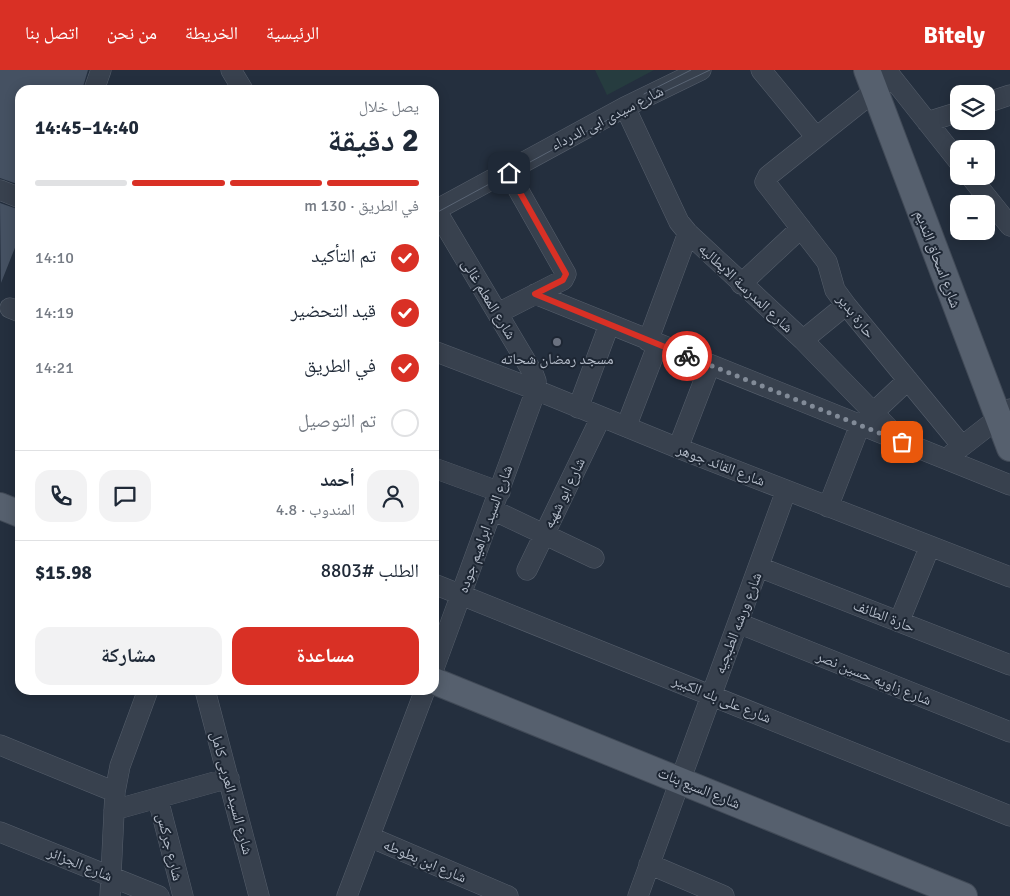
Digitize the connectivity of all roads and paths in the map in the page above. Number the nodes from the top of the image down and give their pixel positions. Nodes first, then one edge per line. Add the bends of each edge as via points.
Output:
1 (101, 70) edge
2 (231, 70) edge
3 (701, 70) edge
4 (761, 70) edge
5 (880, 77) edge
6 (96, 85) edge
7 (240, 85) edge
8 (1010, 95) edge
9 (995, 100) edge
10 (625, 107) junction
11 (950, 115) edge
12 (927, 122) junction
13 (816, 137) junction
14 (950, 151) edge
15 (507, 170) junction
16 (977, 185) edge
17 (0, 190) edge
18 (15, 196) edge
19 (439, 208) edge
20 (439, 217) edge
21 (1010, 226) edge
22 (800, 228) junction
23 (688, 233) junction
24 (741, 284) junction
25 (535, 294) junction
26 (846, 305) junction
27 (498, 313) junction
28 (609, 325) junction
29 (803, 340) junction
30 (653, 343) junction
31 (439, 353) edge
32 (710, 365) junction
33 (908, 380) junction
34 (536, 390) junction
35 (578, 408) junction
36 (1004, 413) edge
37 (601, 417) junction
38 (866, 419) junction
39 (626, 427) junction
40 (962, 446) junction
41 (678, 448) junction
42 (1010, 448) edge
43 (945, 460) junction
44 (439, 476) edge
45 (1010, 485) edge
46 (786, 491) junction
47 (496, 501) junction
48 (0, 506) edge
49 (828, 507) junction
50 (15, 512) edge
51 (544, 534) junction
52 (930, 546) junction
53 (594, 558) dead end
54 (759, 567) junction
55 (527, 570) dead end
56 (1010, 577) edge
57 (439, 586) edge
58 (461, 595) junction
59 (900, 622) junction
60 (738, 623) junction
61 (439, 654) edge
62 (1010, 665) edge
63 (439, 683) edge
64 (711, 694) junction
65 (146, 695) edge
66 (206, 695) edge
67 (423, 695) edge
68 (1010, 732) edge
69 (0, 746) edge
70 (228, 778) junction
71 (680, 781) junction
72 (158, 799) junction
73 (115, 801) junction
74 (1010, 816) edge
75 (0, 832) edge
76 (370, 837) junction
77 (650, 864) junction
78 (111, 886) edge
79 (159, 896) edge
80 (183, 896) edge
81 (260, 896) edge
82 (347, 896) edge
83 (508, 896) edge
84 (638, 896) edge
85 (724, 896) edge
86 (964, 896) edge

1 - 6 street
2 - 7 street
3 - 10 street, شارع سيدى ابى الدرداء
4 - 13 street
5 - 12 street
5 - 13 street
5 - 36 main road, شارع اسحاق النديم
8 - 9 street
10 - 15 street, شارع سيدى ابى الدرداء
10 - 23 street, شارع المدرسة الايطاليه
11 - 12 street
12 - 14 street
13 - 22 street, حارة بدير via 766,179 767,185
15 - 19 street, شارع سيدى ابى الدرداء
15 - 25 street via 566,274 563,280
16 - 21 street
17 - 18 street
20 - 27 street, شارع المعلم غالى
22 - 24 street
22 - 26 street, حارة بدير via 827,262 835,290
23 - 24 street, شارع المدرسة الايطاليه
23 - 30 street
24 - 29 street, شارع المدرسة الايطاليه
25 - 27 street
25 - 28 street
26 - 29 street
26 - 33 street, حارة بدير
27 - 34 street, شارع المعلم غالى via 534,374
28 - 30 street
28 - 35 street
29 - 38 street, شارع المدرسة الايطاليه
30 - 32 street
30 - 39 street
31 - 34 street, شارع القائد جوهر
32 - 38 street
32 - 41 street
33 - 38 street
33 - 40 street, حارة بدير
34 - 35 street, شارع القائد جوهر
34 - 47 street, شارع السيد ابراهيم جوده
35 - 37 street, شارع القائد جوهر
36 - 40 street
36 - 42 main road, شارع اسحاق النديم
37 - 39 street, شارع القائد جوهر
37 - 51 street, شارع ابو شهبه
38 - 43 street, شارع المدرسة الايطاليه via 902,442
38 - 49 street
39 - 41 street, شارع القائد جوهر
40 - 43 street
41 - 46 street, شارع القائد جوهر
43 - 45 street
44 - 47 street
46 - 49 street, شارع القائد جوهر
46 - 54 street, شارع ورشه الطبجيه
47 - 51 street
47 - 58 street, شارع السيد ابراهيم جوده
48 - 50 main road
49 - 52 street, شارع القائد جوهر
51 - 53 street
51 - 55 street, شارع ابو شهبه
52 - 56 street, شارع القائد جوهر
52 - 59 street
54 - 59 street, حارة الطائف
54 - 60 street, شارع ورشه الطبجيه
57 - 58 street, شارع على بك الكبير
58 - 61 street, شارع السيد ابراهيم جوده
58 - 64 street, شارع على بك الكبير
59 - 62 street, حارة الطائف
60 - 64 street, شارع ورشه الطبجيه
60 - 68 street, شارع زاويه حسين نصر
63 - 71 main road, شارع السبع بنات
64 - 71 street, شارع ورشه الطبجيه
64 - 74 street, شارع على بك الكبير
65 - 73 street via 120,766
66 - 70 street, شارع السيد العربى كامل
67 - 76 street
69 - 73 street
70 - 72 street
70 - 81 street, شارع السيد العربى كامل
71 - 77 street, شارع ورشه الطبجيه
71 - 86 main road, شارع السبع بنات
72 - 73 street
72 - 80 street, شارع جركس
73 - 78 street
75 - 78 street, شارع الجزائر
76 - 82 street
76 - 83 street, شارع ابن بطوطه
77 - 84 street, شارع ورشه الطبجيه
77 - 85 street
78 - 79 street, شارع الجزائر

